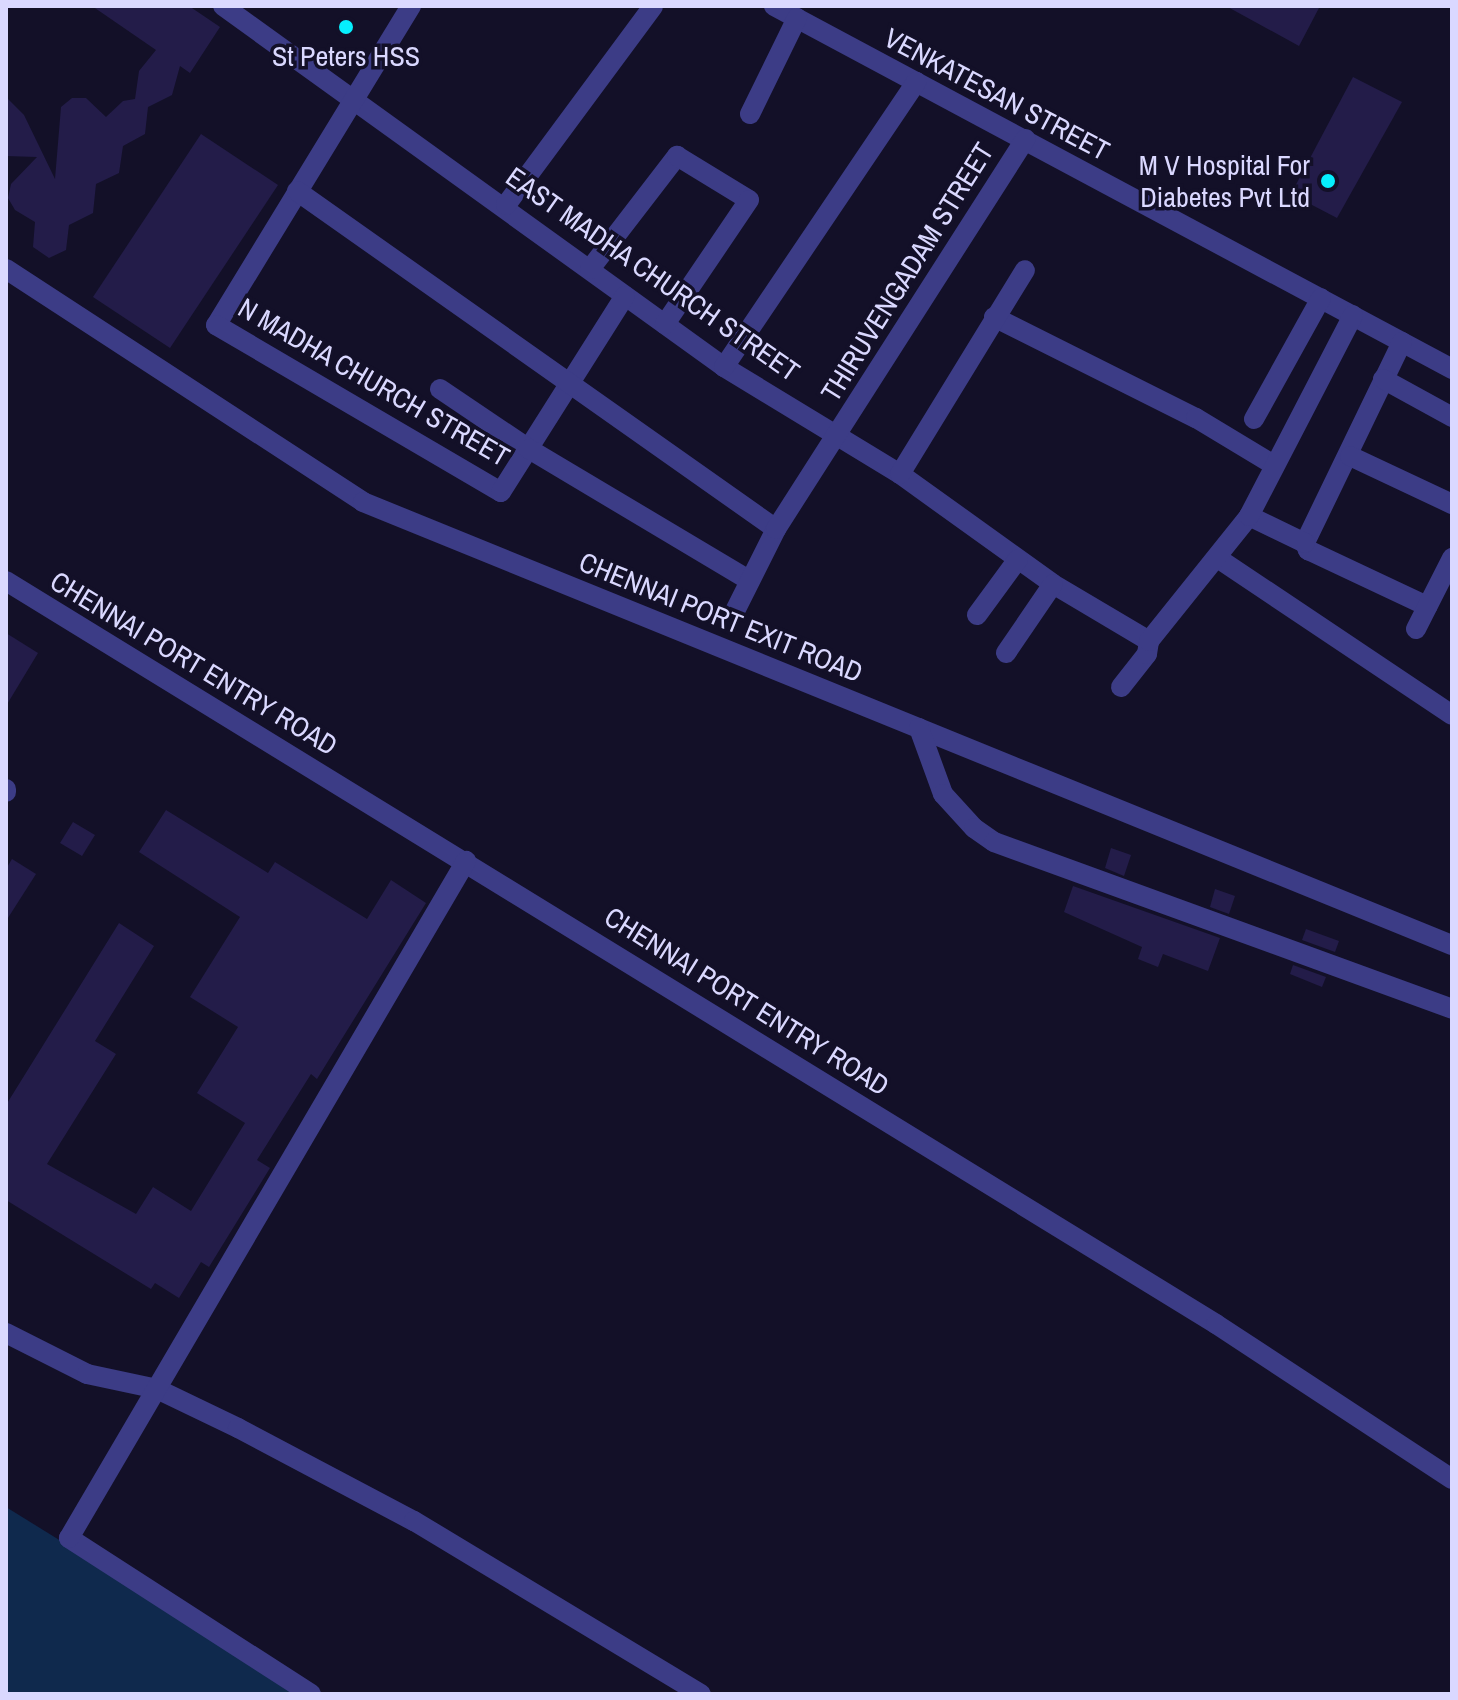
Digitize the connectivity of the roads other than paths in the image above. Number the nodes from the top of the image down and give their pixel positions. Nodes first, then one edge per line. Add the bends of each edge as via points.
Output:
1 (223, 6) edge
2 (411, 6) edge
3 (653, 6) edge
4 (774, 6) edge
5 (797, 18) junction
6 (916, 82) junction
7 (353, 95) junction
8 (750, 114) dead end
9 (1025, 139) junction
10 (297, 191) junction
11 (506, 205) junction
12 (6, 269) edge
13 (590, 269) junction
14 (1025, 270) dead end
15 (625, 296) junction
16 (1321, 298) junction
17 (1353, 315) junction
18 (994, 317) junction
19 (665, 324) junction
20 (1402, 342) junction
21 (724, 367) junction
22 (1452, 369) edge
23 (1383, 379) junction
24 (569, 387) junction
25 (440, 389) dead end
26 (1452, 417) edge
27 (1254, 419) dead end
28 (837, 435) junction
29 (529, 449) junction
30 (1350, 456) junction
31 (1274, 465) junction
32 (900, 474) junction
33 (1452, 504) edge
34 (1249, 516) junction
35 (776, 529) junction
36 (1305, 543) junction
37 (1452, 558) edge
38 (1018, 559) junction
39 (1219, 559) junction
40 (6, 581) edge
41 (750, 581) junction
42 (1053, 584) junction
43 (1427, 606) junction
44 (735, 611) dead end
45 (977, 615) dead end
46 (1416, 629) dead end
47 (1149, 641) junction
48 (1006, 653) dead end
49 (1121, 687) dead end
50 (1452, 715) edge
51 (919, 728) junction
52 (466, 861) junction
53 (1452, 945) edge
54 (1452, 1009) edge
55 (6, 1333) edge
56 (157, 1389) junction
57 (1452, 1479) edge
58 (311, 1694) edge
59 (701, 1694) edge

1 - 7 street, EAST MADHA CHURCH STREET
2 - 7 street, N MADHA CHURCH STREET
3 - 11 street
4 - 5 street, VENKATESAN STREET
5 - 6 street, VENKATESAN STREET
5 - 8 street
6 - 9 street, VENKATESAN STREET
6 - 21 street
7 - 10 street, N MADHA CHURCH STREET
7 - 11 street, EAST MADHA CHURCH STREET
9 - 16 street, VENKATESAN STREET
9 - 28 street, THIRUVENGADAM STREET
10 - 24 street
10 - 29 street, N MADHA CHURCH STREET via 216,325 501,492
11 - 13 street, EAST MADHA CHURCH STREET
12 - 51 street, CHENNAI PORT EXIT ROAD via 363,502
13 - 15 street, EAST MADHA CHURCH STREET
13 - 19 street via 677,156 749,200
14 - 18 street
15 - 19 street, EAST MADHA CHURCH STREET
15 - 24 street, N MADHA CHURCH STREET
16 - 17 street, VENKATESAN STREET
16 - 27 street
17 - 20 street, VENKATESAN STREET
17 - 31 street
18 - 31 street via 1196,418
18 - 32 street
19 - 21 street, EAST MADHA CHURCH STREET
20 - 22 street, VENKATESAN STREET
20 - 23 street
21 - 28 street, EAST MADHA CHURCH STREET
23 - 26 street
23 - 30 street
24 - 29 street, N MADHA CHURCH STREET
24 - 35 street
25 - 29 street
28 - 32 street, EAST MADHA CHURCH STREET
28 - 35 street, THIRUVENGADAM STREET
29 - 41 street
30 - 33 street
30 - 36 street
31 - 34 street
32 - 38 street, EAST MADHA CHURCH STREET
34 - 36 street
34 - 39 street
35 - 41 street, THIRUVENGADAM STREET
36 - 43 street via 1308,550
37 - 43 street
38 - 42 street, EAST MADHA CHURCH STREET
38 - 45 street
39 - 47 street
39 - 50 street
40 - 52 street, CHENNAI PORT ENTRY ROAD
41 - 44 street, THIRUVENGADAM STREET
42 - 47 street, EAST MADHA CHURCH STREET
42 - 48 street
43 - 46 street
47 - 49 street via 1147,654
51 - 53 street, CHENNAI PORT EXIT ROAD
51 - 54 street via 943,794 994,842
52 - 56 street
52 - 57 street, CHENNAI PORT ENTRY ROAD via 1216,1324
55 - 56 street via 87,1374
56 - 58 street via 69,1538
56 - 59 street via 414,1521

